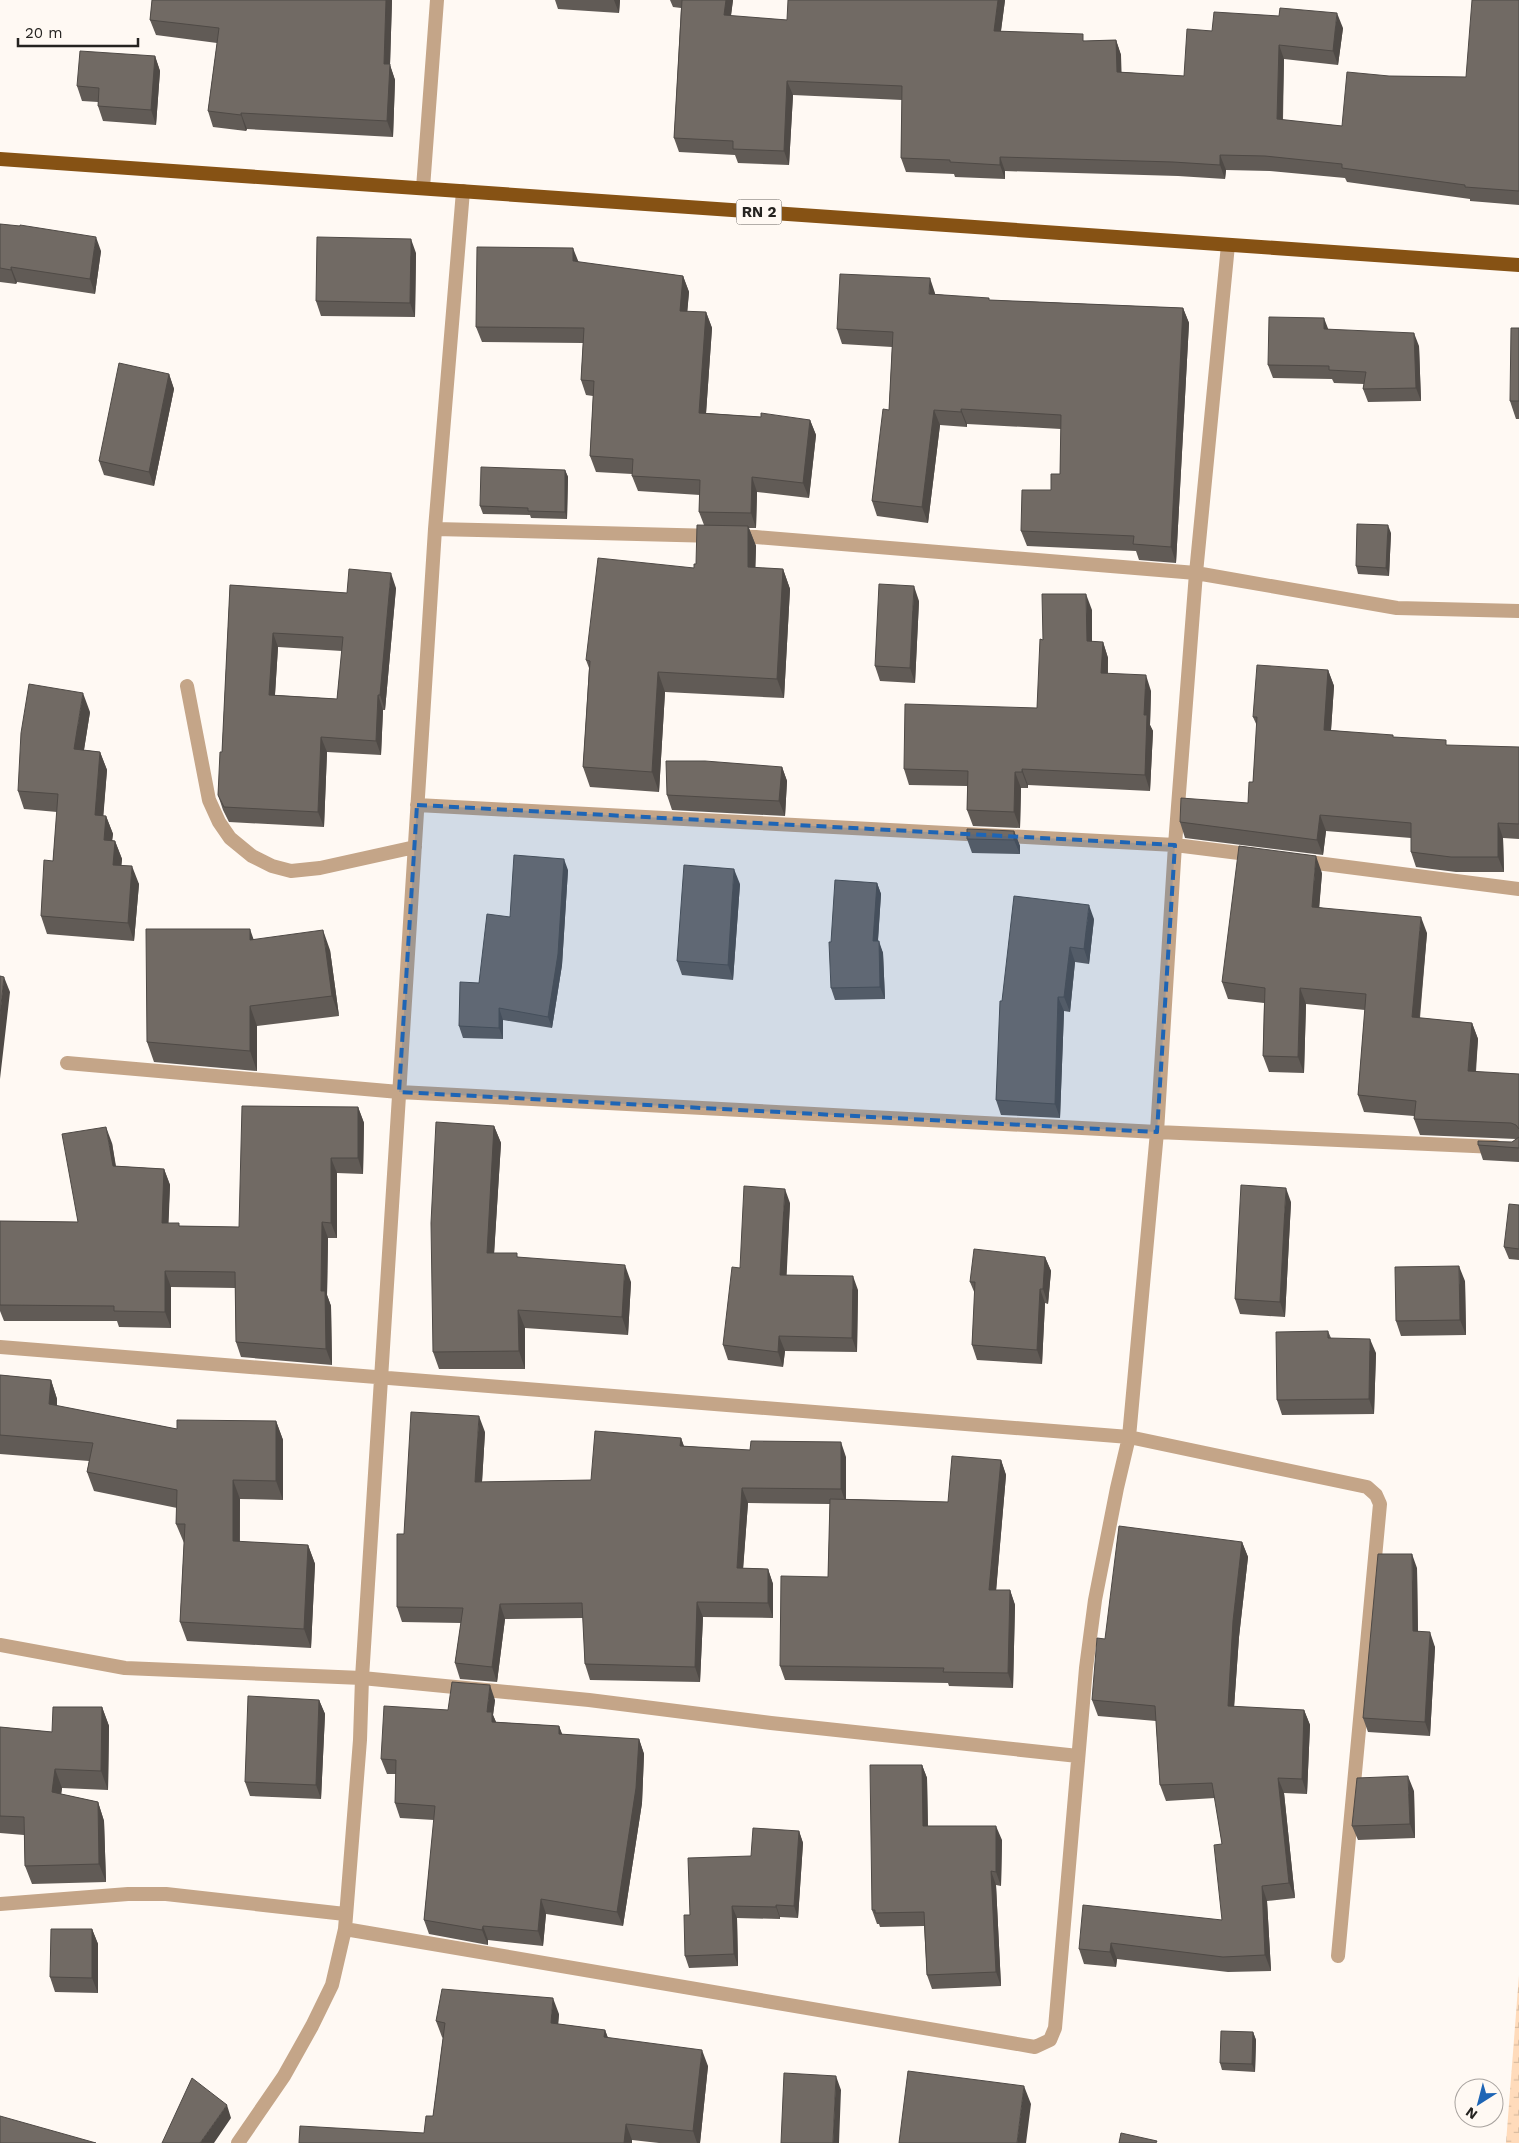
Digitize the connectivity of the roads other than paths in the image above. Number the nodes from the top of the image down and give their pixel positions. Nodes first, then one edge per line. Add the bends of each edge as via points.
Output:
1 (437, 0) edge
2 (0, 159) edge
3 (423, 188) junction
4 (463, 191) junction
5 (1228, 245) junction
6 (1519, 266) edge
7 (435, 529) junction
8 (1196, 573) junction
9 (1519, 611) edge
10 (187, 686) dead end
11 (417, 805) junction
12 (1175, 845) junction
13 (415, 847) junction
14 (1519, 889) edge
15 (67, 1063) dead end
16 (399, 1092) junction
17 (1158, 1132) junction
18 (1507, 1148) edge
19 (0, 1348) edge
20 (381, 1378) junction
21 (1129, 1438) junction
22 (0, 1645) edge
23 (362, 1678) junction
24 (1078, 1756) junction
25 (0, 1904) edge
26 (345, 1914) junction
27 (344, 1929) junction
28 (1338, 1956) dead end
29 (238, 2143) edge

1 - 3 street
2 - 3 highway, RN 2
3 - 4 highway, RN 2
4 - 5 highway, RN 2
4 - 7 street
5 - 6 highway, RN 2
5 - 8 street
7 - 8 street via 756,537
7 - 11 street
8 - 9 street via 1397,608
8 - 12 street
10 - 13 street via 209,800 230,838 252,856 291,871 320,868
11 - 12 street
11 - 13 street
12 - 14 street
12 - 17 street
13 - 16 street
15 - 16 street
16 - 17 street
16 - 20 street
17 - 18 street
17 - 21 street
19 - 20 street
20 - 21 street
20 - 23 street
21 - 24 street via 1095,1600
21 - 28 street via 1367,1487 1380,1504
22 - 23 street via 125,1668
23 - 24 street via 589,1700
23 - 26 street
24 - 27 street via 1056,2028 1050,2040 1035,2046
25 - 26 street via 166,1894
26 - 27 street
27 - 29 street via 332,1985 312,2026 284,2076

